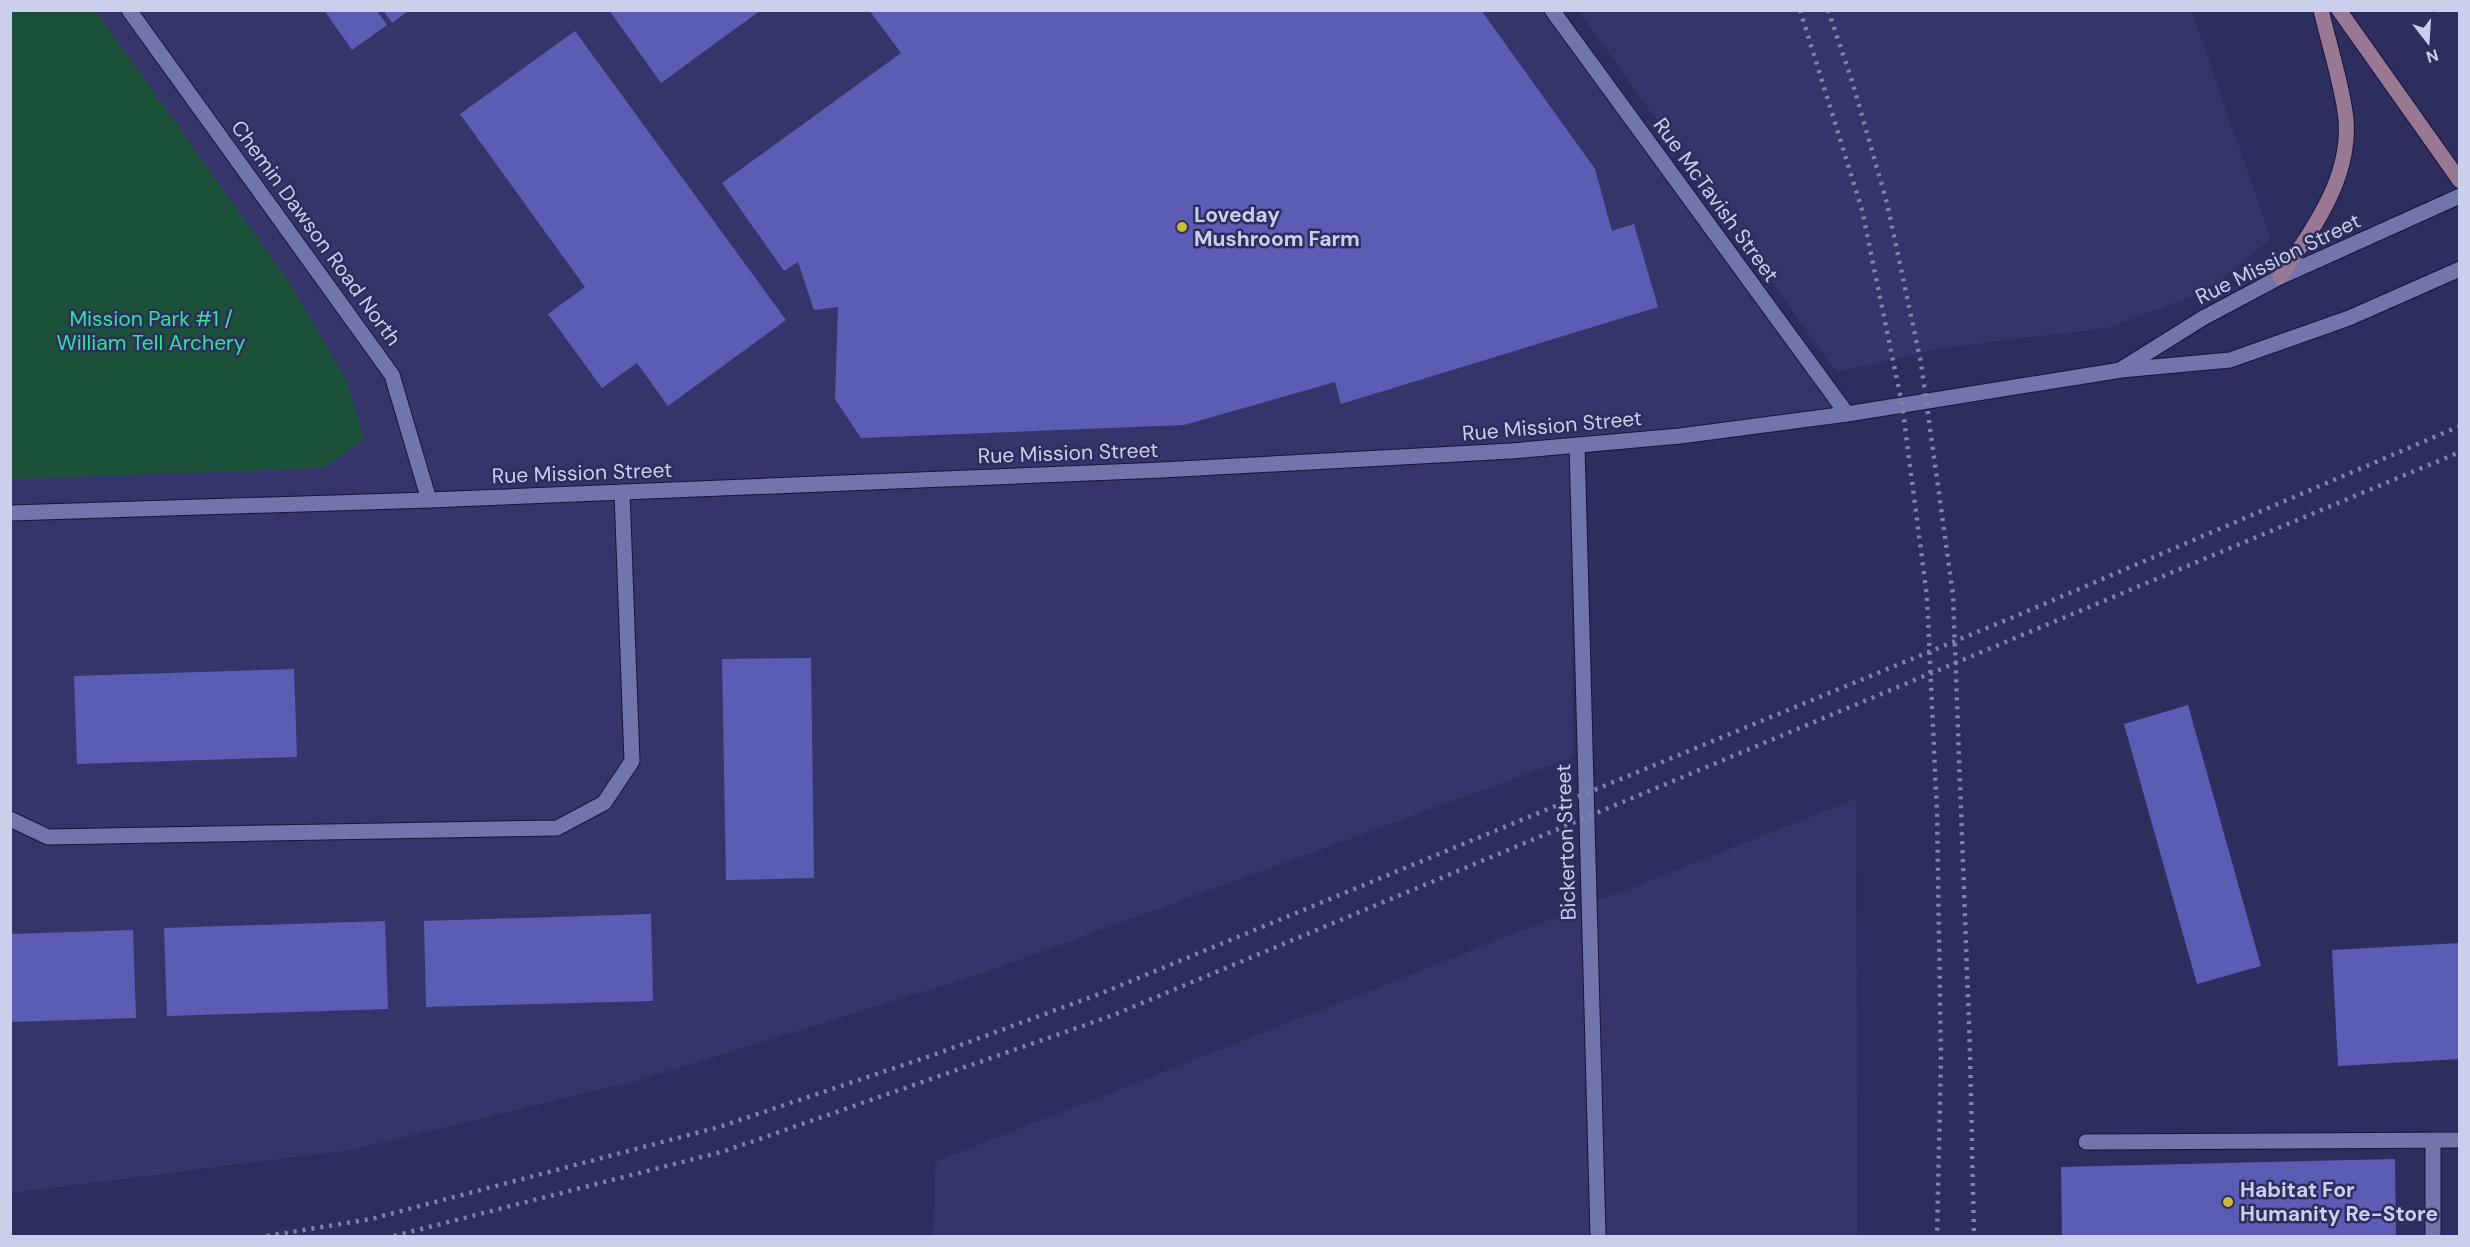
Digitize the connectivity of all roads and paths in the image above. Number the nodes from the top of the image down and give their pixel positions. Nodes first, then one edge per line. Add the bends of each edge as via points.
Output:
1 (129, 10) edge
2 (1552, 10) edge
3 (2321, 10) edge
4 (2339, 10) edge
5 (2460, 181) edge
6 (2460, 196) edge
7 (2460, 269) edge
8 (2280, 277) junction
9 (2121, 370) junction
10 (1847, 414) junction
11 (1577, 445) junction
12 (622, 492) junction
13 (429, 500) junction
14 (10, 513) edge
15 (10, 819) edge
16 (2433, 1140) junction
17 (2460, 1140) edge
18 (2086, 1142) dead end
19 (1598, 1236) edge
20 (2433, 1236) edge

1 - 13 street, Chemin Dawson Road North via 392,375
2 - 10 street, Rue McTavish Street
3 - 8 main road via 2346,116 2344,154 2324,210
4 - 5 main road
6 - 8 street, Rue Mission Street
7 - 9 street, Rue Mission Street via 2349,318 2230,360
8 - 9 street, Rue Mission Street via 2203,318
9 - 10 street, Rue Mission Street
10 - 11 street, Rue Mission Street
11 - 12 street, Rue Mission Street via 1162,470
11 - 19 street, Bickerton Street
12 - 13 street, Rue Mission Street
12 - 15 street via 632,761 604,803 557,828 48,837
13 - 14 street, Rue Mission Street
16 - 17 street
16 - 18 street
16 - 20 street

